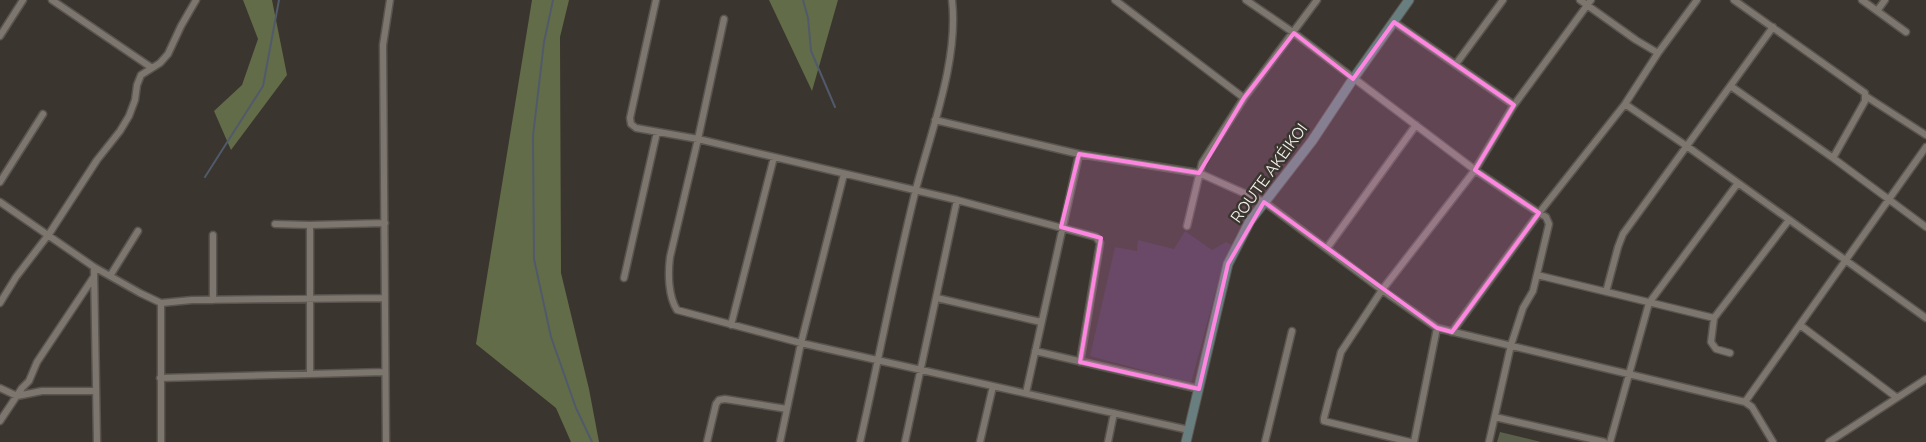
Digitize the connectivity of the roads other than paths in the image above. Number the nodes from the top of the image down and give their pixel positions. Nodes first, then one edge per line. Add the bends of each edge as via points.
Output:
1 (23, 0) edge
2 (52, 0) edge
3 (196, 0) edge
4 (390, 0) edge
5 (656, 0) edge
6 (952, 0) edge
7 (1246, 0) edge
8 (1317, 0) edge
9 (1409, 0) edge
10 (1503, 0) edge
11 (1580, 0) edge
12 (1697, 0) edge
13 (1734, 0) edge
14 (1862, 0) edge
15 (1885, 0) edge
16 (1119, 1) edge
17 (1589, 2) edge
18 (1877, 11) junction
19 (724, 19) dead end
20 (1394, 22) junction
21 (1773, 27) junction
22 (1906, 32) dead end
23 (1294, 33) junction
24 (0, 36) edge
25 (1658, 53) junction
26 (1456, 64) junction
27 (152, 68) junction
28 (1353, 79) junction
29 (1732, 86) junction
30 (1867, 97) junction
31 (1244, 98) junction
32 (1625, 104) junction
33 (1514, 105) junction
34 (43, 114) dead end
35 (935, 120) junction
36 (1416, 125) junction
37 (657, 132) junction
38 (1926, 135) edge
39 (698, 139) junction
40 (1688, 147) junction
41 (1926, 148) edge
42 (1079, 154) junction
43 (774, 157) junction
44 (1833, 158) junction
45 (1475, 170) junction
46 (1199, 173) junction
47 (844, 174) junction
48 (0, 182) edge
49 (1738, 183) junction
50 (916, 191) junction
51 (957, 200) junction
52 (1888, 200) junction
53 (0, 202) edge
54 (1264, 202) junction
55 (1539, 213) junction
56 (1789, 220) junction
57 (385, 223) junction
58 (275, 224) dead end
59 (310, 225) junction
60 (1187, 226) dead end
61 (1062, 227) junction
62 (1926, 227) edge
63 (138, 232) dead end
64 (49, 234) junction
65 (213, 235) dead end
66 (1327, 248) junction
67 (1845, 261) junction
68 (94, 267) junction
69 (1537, 275) junction
70 (110, 276) junction
71 (94, 277) junction
72 (624, 278) dead end
73 (1382, 290) junction
74 (1606, 292) junction
75 (384, 298) junction
76 (937, 298) junction
77 (213, 300) junction
78 (310, 300) junction
79 (0, 303) edge
80 (161, 303) junction
81 (1649, 303) junction
82 (1714, 318) junction
83 (1926, 318) edge
84 (1041, 322) junction
85 (731, 325) junction
86 (1800, 325) junction
87 (1437, 328) junction
88 (1292, 331) dead end
89 (1452, 332) junction
90 (801, 343) junction
91 (1511, 345) junction
92 (1035, 352) junction
93 (1730, 353) dead end
94 (878, 360) junction
95 (1080, 362) junction
96 (922, 370) junction
97 (384, 372) junction
98 (1628, 373) junction
99 (310, 374) junction
100 (160, 378) junction
101 (1926, 379) edge
102 (992, 386) junction
103 (0, 388) edge
104 (1199, 389) junction
105 (96, 391) junction
106 (1026, 393) junction
107 (17, 396) junction
108 (1896, 397) junction
109 (1745, 402) junction
110 (787, 409) junction
111 (1114, 413) junction
112 (1495, 417) junction
113 (0, 421) edge
114 (1189, 430) junction
115 (97, 442) edge
116 (161, 442) edge
117 (386, 442) edge
118 (707, 442) edge
119 (780, 442) edge
120 (860, 442) edge
121 (905, 442) edge
122 (980, 442) edge
123 (1108, 442) edge
124 (1186, 442) edge
125 (1265, 442) edge
126 (1410, 442) edge
127 (1414, 442) edge
128 (1489, 442) edge
129 (1604, 442) edge
130 (1610, 442) edge
131 (1774, 442) edge
132 (1829, 442) edge

1 - 24 street
2 - 27 street
3 - 27 street via 168,54
4 - 57 street via 383,45
5 - 37 street via 630,118 636,128
6 - 35 street via 953,48
7 - 23 street
8 - 23 street
9 - 20 street, ROUTE AKÉIKOI
10 - 26 street
11 - 17 street
12 - 25 street
13 - 21 street
14 - 18 street
15 - 18 street
16 - 31 street
17 - 25 street via 1636,40
17 - 33 street
18 - 22 street
19 - 39 street
20 - 26 street
20 - 28 street, ROUTE AKÉIKOI
21 - 29 street
21 - 30 street via 1865,92
23 - 28 street
23 - 31 street
25 - 32 street
26 - 33 street
27 - 64 street via 141,75 129,116
28 - 36 street
28 - 54 street, ROUTE AKÉIKOI via 1312,141
29 - 40 street
29 - 44 street
30 - 38 street
30 - 44 street
31 - 46 street via 1202,163
32 - 40 street
32 - 55 street
33 - 45 street
34 - 48 street
35 - 42 street
35 - 50 street
36 - 45 street
36 - 66 street
37 - 39 street
37 - 72 street
39 - 43 street
39 - 85 street via 668,268 672,299 677,310
40 - 49 street
40 - 74 street via 1623,234
41 - 52 street
42 - 46 street
42 - 61 street
43 - 47 street
43 - 85 street
44 - 52 street
45 - 55 street
45 - 73 street
46 - 54 street
46 - 60 street
47 - 50 street
47 - 90 street
49 - 56 street
49 - 81 street
50 - 51 street
50 - 94 street
51 - 61 street
51 - 76 street
52 - 62 street
52 - 67 street
53 - 64 street
54 - 66 street
54 - 104 street, ROUTE AKÉIKOI via 1250,221 1228,264
55 - 69 street via 1549,224
55 - 89 street
56 - 67 street
56 - 82 street
57 - 59 street
57 - 75 street
58 - 59 street
59 - 78 street
61 - 84 street
61 - 95 street via 1096,237 1100,243
63 - 70 street
64 - 68 street
64 - 79 street
65 - 77 street
66 - 73 street
67 - 83 street
67 - 86 street
68 - 70 street
68 - 71 street
69 - 74 street
69 - 91 street
70 - 80 street
71 - 105 street
71 - 107 street via 36,362 29,381
73 - 87 street
73 - 126 street via 1338,358 1324,421
74 - 81 street
75 - 78 street
75 - 97 street
76 - 84 street
76 - 96 street
77 - 78 street
77 - 80 street
78 - 99 street
80 - 100 street
81 - 82 street
81 - 98 street
82 - 93 street via 1710,342 1716,349
84 - 92 street
85 - 90 street
86 - 108 street
86 - 109 street
87 - 89 street
87 - 127 street
88 - 125 street
89 - 91 street
90 - 94 street
90 - 110 street
91 - 98 street
91 - 112 street
92 - 95 street
92 - 106 street
94 - 96 street
94 - 120 street
95 - 104 street
96 - 102 street
96 - 121 street
97 - 99 street
97 - 117 street
98 - 109 street
98 - 130 street
99 - 100 street
100 - 116 street
101 - 108 street
102 - 106 street
102 - 122 street
103 - 107 street
104 - 114 street, ROUTE AKÉIKOI
105 - 107 street via 33,391
105 - 115 street
106 - 111 street
107 - 113 street
108 - 132 street
109 - 131 street via 1752,407
110 - 118 street via 719,400
110 - 119 street
111 - 114 street
111 - 123 street
112 - 128 street
112 - 129 street
114 - 124 street, ROUTE AKÉIKOI

